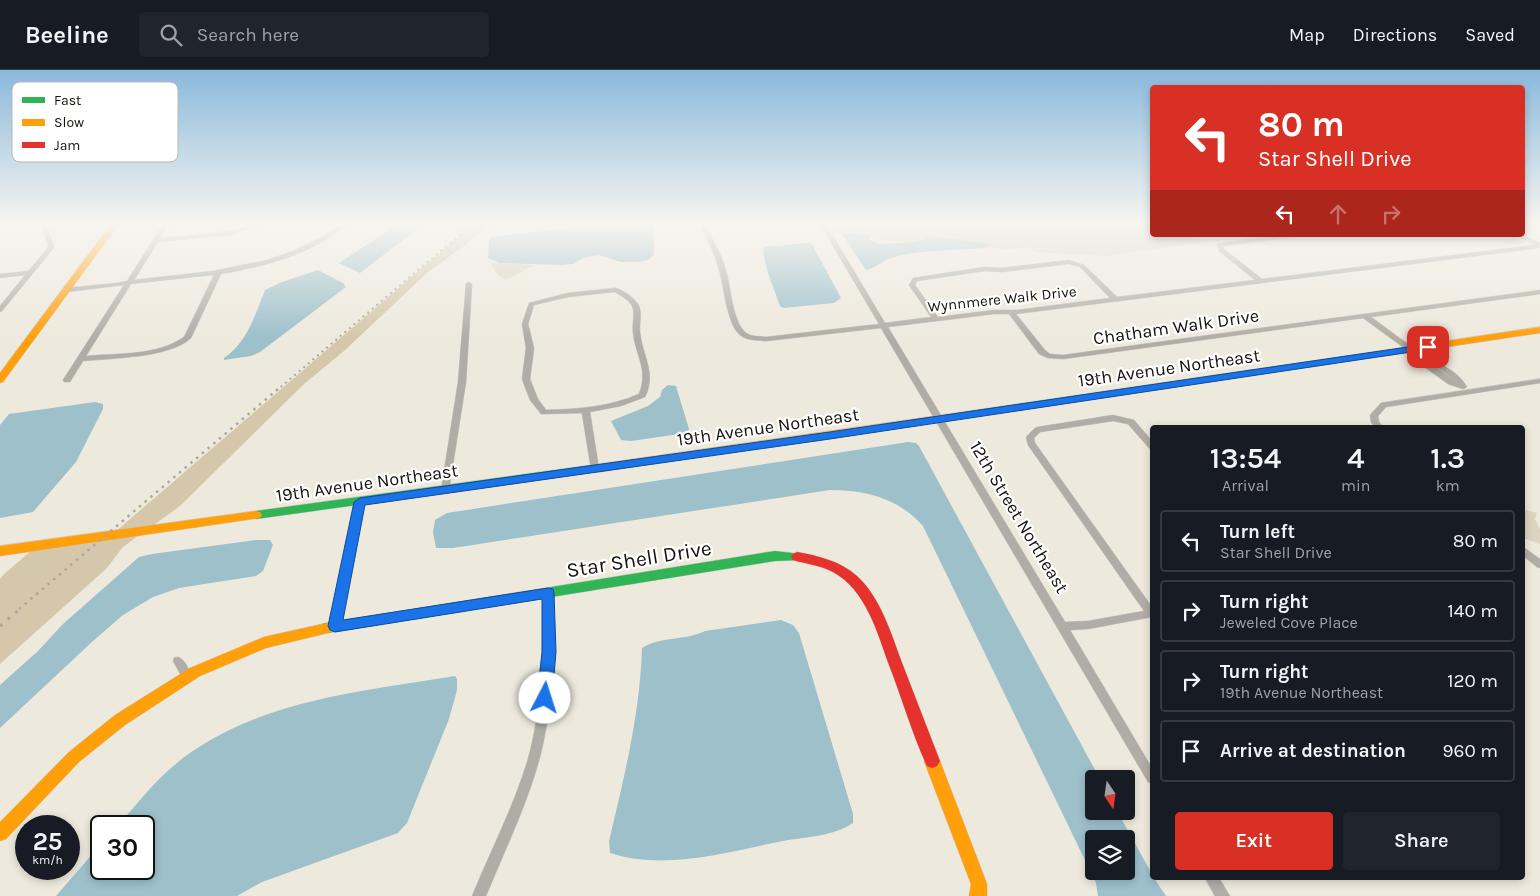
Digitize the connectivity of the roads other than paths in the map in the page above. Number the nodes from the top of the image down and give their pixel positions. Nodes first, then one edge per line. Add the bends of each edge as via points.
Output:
1 (38, 263) edge
2 (86, 263) edge
3 (142, 263) edge
4 (263, 263) edge
5 (720, 263) edge
6 (846, 263) edge
7 (1064, 263) edge
8 (1071, 263) edge
9 (1237, 263) edge
10 (1408, 263) edge
11 (218, 272) junction
12 (30, 273) junction
13 (0, 276) edge
14 (1260, 281) junction
15 (129, 282) junction
16 (469, 284) dead end
17 (68, 287) junction
18 (1540, 292) edge
19 (1116, 300) junction
20 (0, 310) edge
21 (1011, 312) junction
22 (1365, 316) junction
23 (935, 318) junction
24 (883, 324) junction
25 (1540, 330) edge
26 (1411, 349) junction
27 (80, 359) junction
28 (0, 380) edge
29 (67, 380) dead end
30 (1540, 381) edge
31 (1466, 389) junction
32 (586, 411) junction
33 (940, 419) junction
34 (1378, 425) edge
35 (1150, 444) edge
36 (595, 469) junction
37 (445, 490) junction
38 (360, 502) junction
39 (0, 551) edge
40 (1525, 552) edge
41 (1540, 564) edge
42 (548, 593) junction
43 (1150, 610) edge
44 (1150, 613) edge
45 (335, 626) junction
46 (1062, 626) junction
47 (178, 662) dead end
48 (188, 676) junction
49 (1150, 775) edge
50 (0, 833) edge
51 (1213, 880) edge
52 (480, 896) edge
53 (978, 896) edge
54 (1223, 896) edge

1 - 12 street
2 - 17 street
3 - 15 street
4 - 11 street
5 - 24 street, Wynnmere Walk Drive via 740,331 752,338
6 - 24 street, 12th Street Northeast
7 - 23 street via 915,278 912,285
8 - 19 street via 1082,266
9 - 14 street, Chatham Walk Drive
10 - 14 street, Wynnmere Walk Drive
11 - 15 street
11 - 27 street via 182,344
12 - 13 street
12 - 20 street
14 - 19 street, Wynnmere Walk Drive
15 - 17 street
15 - 27 street
16 - 37 street via 462,382
17 - 28 street
18 - 22 street, Chatham Walk Drive
19 - 21 street, Wynnmere Walk Drive
21 - 22 street, Chatham Walk Drive via 1042,352 1048,356 1063,357
21 - 23 street, Wynnmere Walk Drive
22 - 26 street
23 - 24 street, Wynnmere Walk Drive
24 - 33 street, 12th Street Northeast
25 - 26 street, 19th Avenue Northeast
26 - 31 street via 1437,372
26 - 33 street, 19th Avenue Northeast
27 - 29 street
30 - 31 street
31 - 34 street via 1384,405 1374,414
32 - 32 street via 629,402 642,395 646,388 647,363 637,334 637,308 616,290 568,295 531,304 525,324 530,348 526,380 534,400 544,412
32 - 36 street
33 - 36 street, 19th Avenue Northeast
33 - 46 street, 12th Street Northeast
35 - 43 street via 1131,422 1114,418 1038,430 1030,437 1031,443
36 - 37 street, 19th Avenue Northeast
37 - 38 street, 19th Avenue Northeast
38 - 39 street, 19th Avenue Northeast
38 - 45 street
40 - 41 street
42 - 45 street, Star Shell Drive
42 - 52 street via 549,652 545,698 534,757
42 - 53 street, Star Shell Drive via 775,556 826,561 846,572 874,606 979,884
44 - 46 street via 1088,625
45 - 48 street, Star Shell Drive via 264,643
46 - 49 street, 12th Street Northeast
47 - 48 street
48 - 50 street, Star Shell Drive via 120,720 74,757
51 - 54 street

